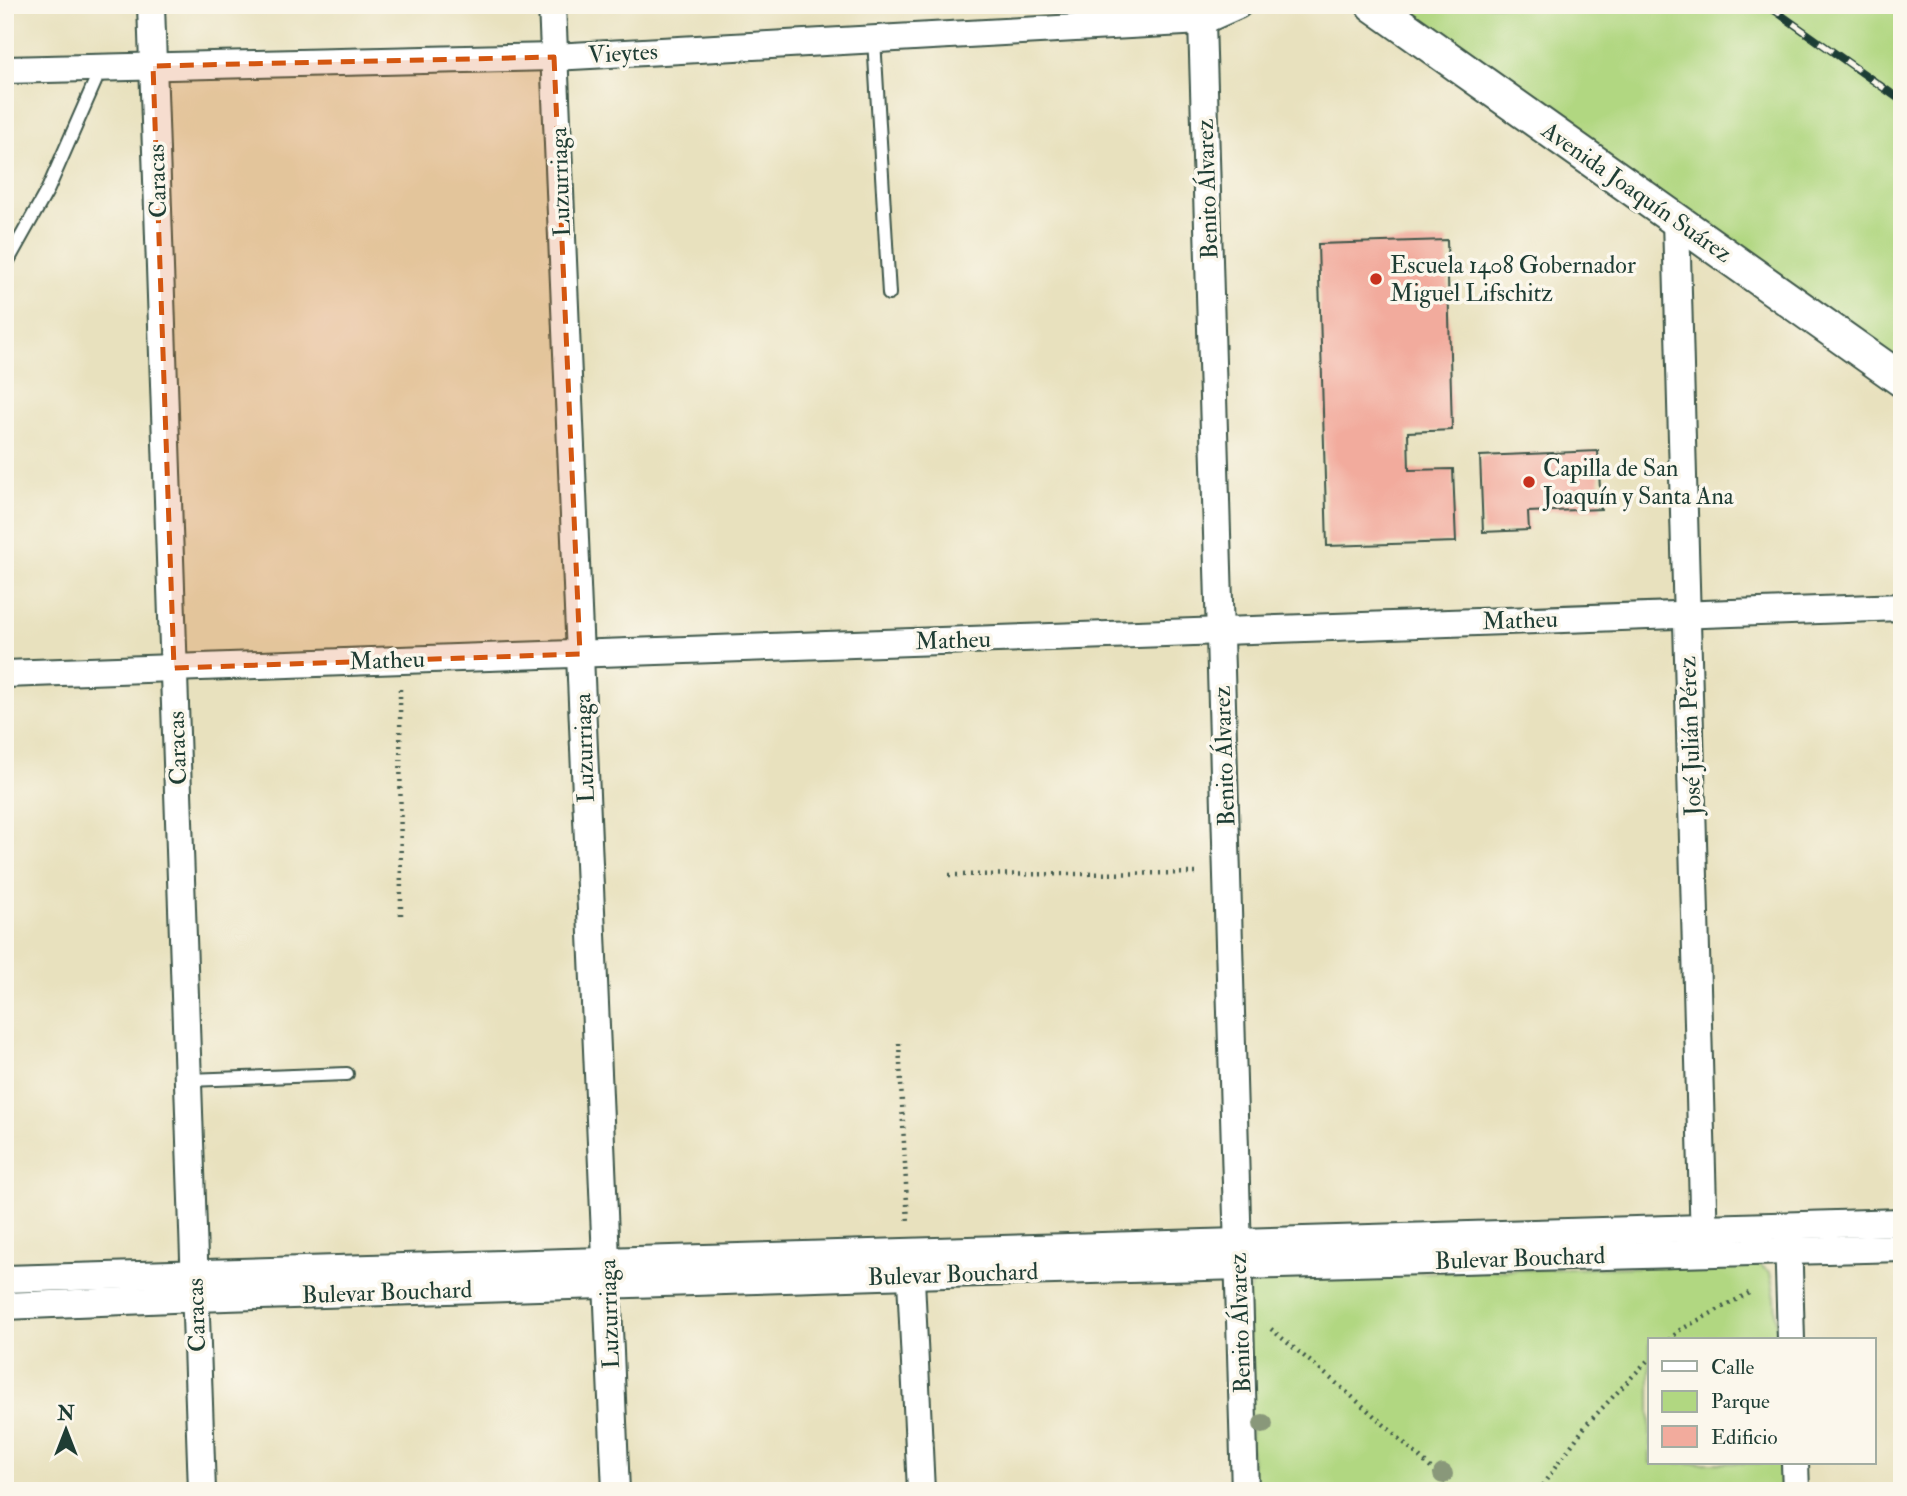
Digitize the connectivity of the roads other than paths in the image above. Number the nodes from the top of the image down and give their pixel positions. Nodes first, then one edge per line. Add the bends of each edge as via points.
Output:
1 (150, 5) edge
2 (552, 5) edge
3 (1238, 5) edge
4 (1373, 5) edge
5 (1202, 21) junction
6 (874, 39) junction
7 (554, 57) junction
8 (153, 66) junction
9 (101, 67) junction
10 (5, 70) edge
11 (1676, 220) junction
12 (5, 266) edge
13 (889, 294) dead end
14 (1902, 380) edge
15 (1902, 607) edge
16 (1686, 615) junction
17 (1220, 631) junction
18 (580, 654) junction
19 (174, 668) junction
20 (5, 674) edge
21 (347, 1074) dead end
22 (188, 1080) junction
23 (1902, 1222) edge
24 (1788, 1238) junction
25 (1704, 1240) junction
26 (1902, 1248) edge
27 (1238, 1254) junction
28 (910, 1263) junction
29 (607, 1273) junction
30 (5, 1279) edge
31 (195, 1286) junction
32 (5, 1306) edge
33 (1791, 1338) edge
34 (1795, 1464) edge
35 (202, 1491) edge
36 (616, 1491) edge
37 (921, 1491) edge
38 (1245, 1491) edge
39 (1796, 1491) edge

1 - 8 street, Caracas
2 - 7 street, Luzurriaga
3 - 5 street, Vieytes
4 - 11 street, Avenida Joaquín Suárez
5 - 6 street, Vieytes
5 - 17 street, Benito Álvarez
6 - 7 street, Vieytes
6 - 13 lane
7 - 8 street, Vieytes
7 - 18 street, Luzurriaga
8 - 9 street, Vieytes
8 - 19 street, Caracas
9 - 10 street, Vieytes
9 - 12 lane via 48,188
11 - 14 street, Avenida Joaquín Suárez
11 - 16 street, José Julián Pérez
15 - 16 street, Matheu
16 - 17 street, Matheu
16 - 25 street, José Julián Pérez
17 - 18 street, Matheu
17 - 27 street, Benito Álvarez
18 - 19 street, Matheu
18 - 29 street, Luzurriaga
19 - 20 street, Matheu
19 - 22 street, Caracas
21 - 22 lane
22 - 31 street, Caracas
23 - 24 street, Bulevar Bouchard
24 - 25 street, Bulevar Bouchard
24 - 26 street, Bulevar Bouchard
24 - 33 street
25 - 27 street, Bulevar Bouchard
27 - 28 street, Bulevar Bouchard
27 - 38 street, Benito Álvarez
28 - 29 street, Bulevar Bouchard
28 - 37 street
29 - 31 street, Bulevar Bouchard
29 - 36 street, Luzurriaga
30 - 31 street, Bulevar Bouchard
31 - 32 street, Bulevar Bouchard
31 - 35 street, Caracas
34 - 39 street

